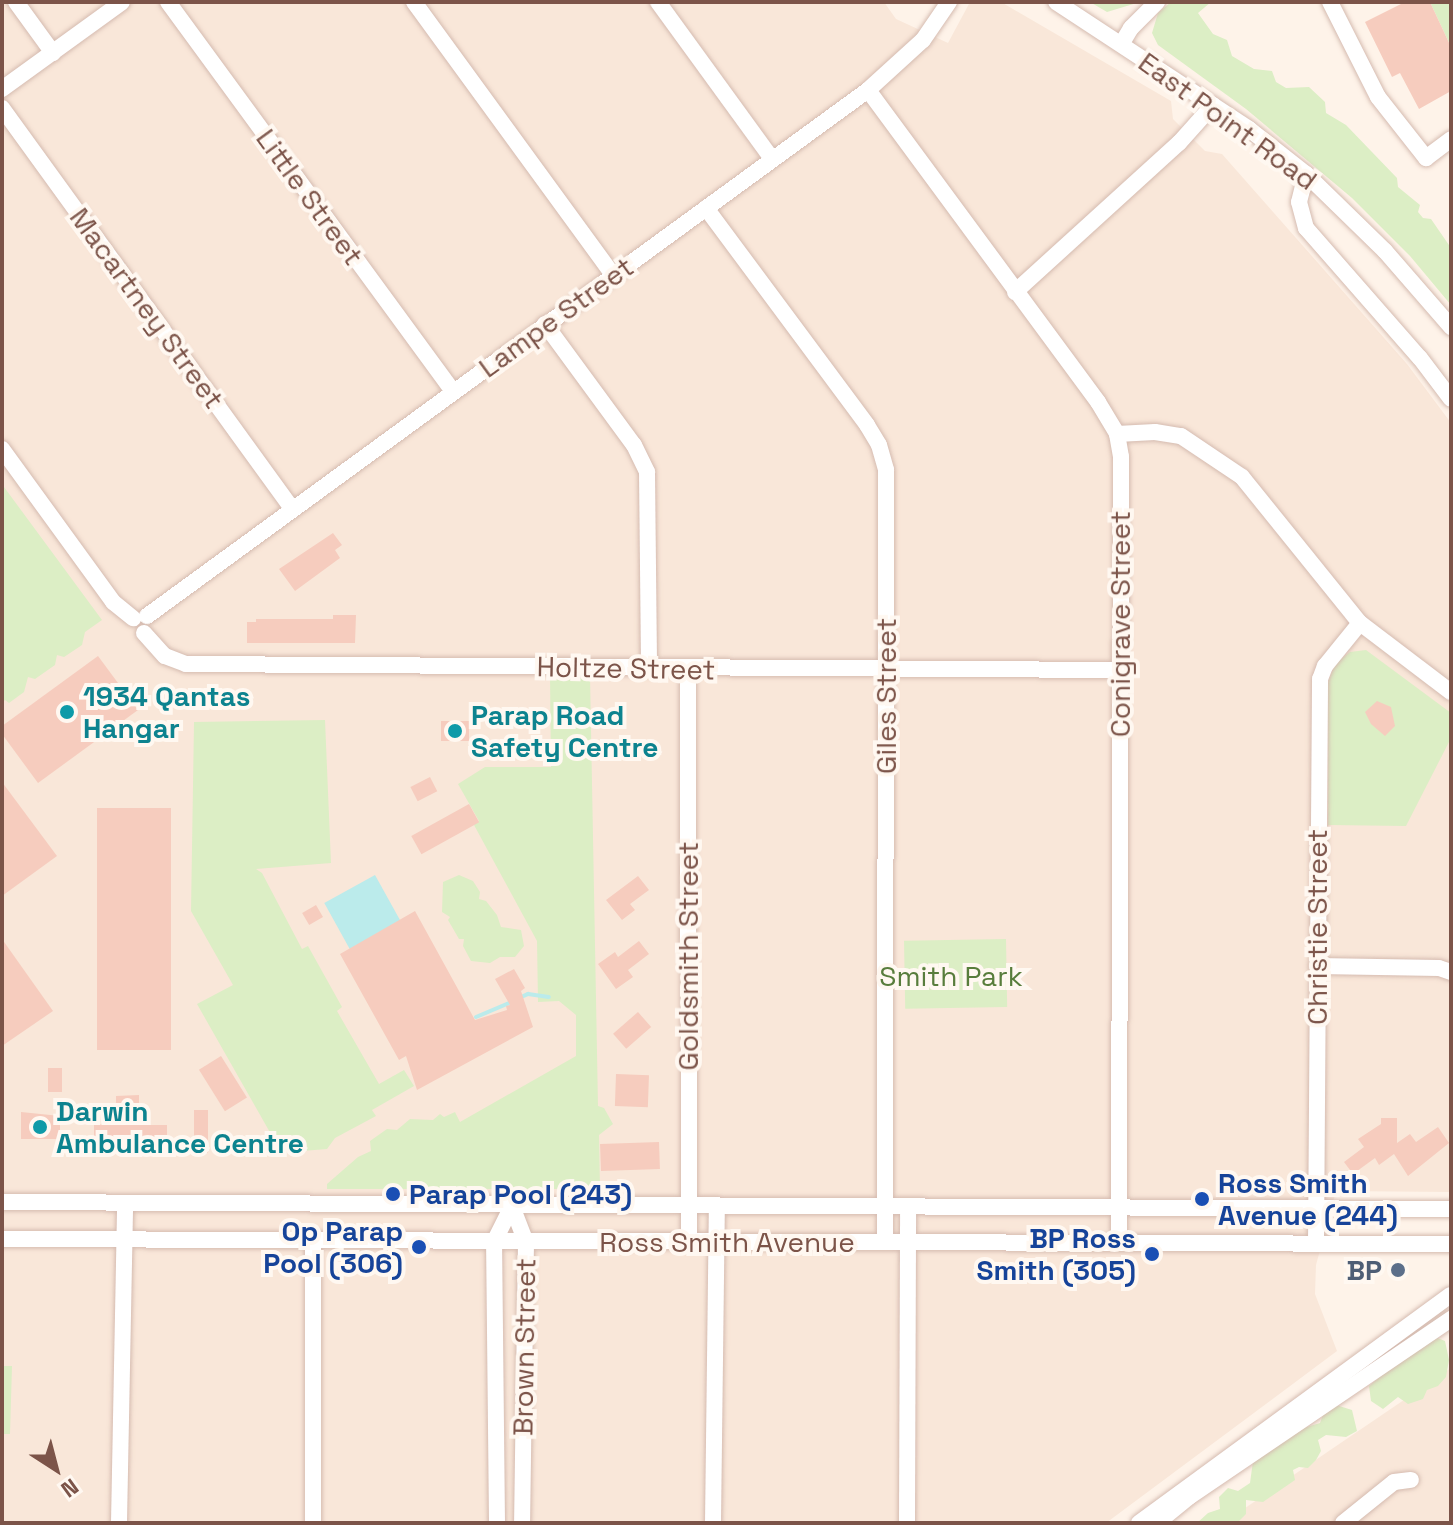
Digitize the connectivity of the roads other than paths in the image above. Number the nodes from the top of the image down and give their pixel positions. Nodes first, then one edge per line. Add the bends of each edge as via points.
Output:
1 (16, 2) edge
2 (122, 2) edge
3 (168, 2) edge
4 (414, 2) edge
5 (658, 2) edge
6 (949, 2) edge
7 (1056, 2) edge
8 (1157, 2) edge
9 (1330, 2) edge
10 (1122, 43) junction
11 (53, 53) junction
12 (2, 89) edge
13 (868, 90) junction
14 (1213, 105) junction
15 (2, 108) edge
16 (1451, 139) edge
17 (772, 159) junction
18 (1306, 174) junction
19 (706, 208) junction
20 (613, 275) junction
21 (1015, 292) junction
22 (545, 324) junction
23 (1451, 327) edge
24 (453, 392) junction
25 (1451, 399) edge
26 (1117, 434) junction
27 (2, 449) edge
28 (292, 508) junction
29 (140, 617) junction
30 (1360, 623) junction
31 (649, 668) junction
32 (688, 669) junction
33 (887, 669) junction
34 (1120, 670) junction
35 (1451, 692) edge
36 (1317, 966) junction
37 (1451, 972) edge
38 (2, 1202) edge
39 (125, 1205) junction
40 (512, 1206) junction
41 (688, 1206) junction
42 (717, 1206) junction
43 (885, 1207) junction
44 (908, 1207) junction
45 (1118, 1208) junction
46 (1316, 1208) junction
47 (1451, 1209) edge
48 (2, 1239) edge
49 (124, 1239) junction
50 (313, 1239) junction
51 (1119, 1240) junction
52 (885, 1241) junction
53 (907, 1241) junction
54 (494, 1242) junction
55 (526, 1242) junction
56 (689, 1242) junction
57 (716, 1242) junction
58 (1316, 1244) junction
59 (1451, 1244) edge
60 (1430, 1246) junction
61 (1451, 1253) edge
62 (1451, 1295) edge
63 (1451, 1319) edge
64 (1329, 1382) junction
65 (1340, 1397) junction
66 (1411, 1480) dead end
67 (119, 1523) edge
68 (313, 1523) edge
69 (497, 1523) edge
70 (522, 1523) edge
71 (713, 1523) edge
72 (907, 1523) edge
73 (1139, 1523) edge
74 (1157, 1523) edge
75 (1343, 1523) edge

1 - 11 street
2 - 11 street
3 - 24 street, Little Street
4 - 20 street
5 - 17 street
6 - 13 street, Lampe Street via 923,40
7 - 10 street, East Point Road
8 - 10 street
9 - 16 street via 1378,97 1426,158
10 - 14 street, East Point Road
11 - 12 street
13 - 17 street, Lampe Street
13 - 21 street, Conigrave Street
14 - 18 street, East Point Road
14 - 21 street via 1179,143
15 - 28 street, Macartney Street
17 - 19 street, Lampe Street
18 - 23 street, East Point Road via 1385,251
18 - 25 street via 1299,202 1306,228
19 - 20 street, Lampe Street
19 - 33 street, Giles Street via 879,445 887,487
20 - 22 street, Lampe Street
21 - 26 street, Conigrave Street
22 - 24 street, Lampe Street
22 - 31 street via 634,445 647,472
24 - 28 street, Lampe Street
26 - 30 street via 1181,436 1242,477
26 - 34 street, Conigrave Street
27 - 29 street via 113,602
28 - 29 street, Lampe Street
29 - 31 street, Holtze Street via 151,627 144,633 165,656 186,664
30 - 35 street
30 - 36 street, Christie Street via 1320,679
31 - 32 street, Holtze Street
32 - 33 street, Holtze Street
32 - 41 street, Goldsmith Street
33 - 34 street, Holtze Street
33 - 43 street, Giles Street
34 - 45 street, Conigrave Street
36 - 37 street
36 - 46 street, Christie Street
38 - 39 street, Ross Smith Avenue
39 - 40 street, Ross Smith Avenue
39 - 49 street
40 - 41 street, Ross Smith Avenue
40 - 54 street, Brown Street
40 - 55 street, Brown Street
41 - 42 street, Ross Smith Avenue
41 - 56 street, Goldsmith Street
42 - 43 street, Ross Smith Avenue
42 - 57 street
43 - 44 street, Ross Smith Avenue
43 - 52 street, Giles Street
44 - 45 street, Ross Smith Avenue
44 - 53 street
45 - 46 street, Ross Smith Avenue
45 - 51 street, Conigrave Street
46 - 47 street, Ross Smith Avenue
46 - 58 street, Christie Street
48 - 49 street, Ross Smith Avenue
49 - 50 street, Ross Smith Avenue
49 - 67 street
50 - 54 street, Ross Smith Avenue
50 - 68 street
51 - 53 street, Ross Smith Avenue
51 - 58 street, Ross Smith Avenue
52 - 53 street, Ross Smith Avenue
52 - 57 street, Ross Smith Avenue
53 - 72 street
54 - 55 street, Ross Smith Avenue
54 - 69 street, Brown Street
55 - 56 street, Ross Smith Avenue
55 - 70 street, Brown Street
56 - 57 street, Ross Smith Avenue
57 - 71 street
58 - 60 street, Ross Smith Avenue
59 - 60 street, Ross Smith Avenue
60 - 61 street
62 - 64 street
63 - 65 street
64 - 65 street
64 - 73 street
65 - 74 street
66 - 75 street via 1394,1482

